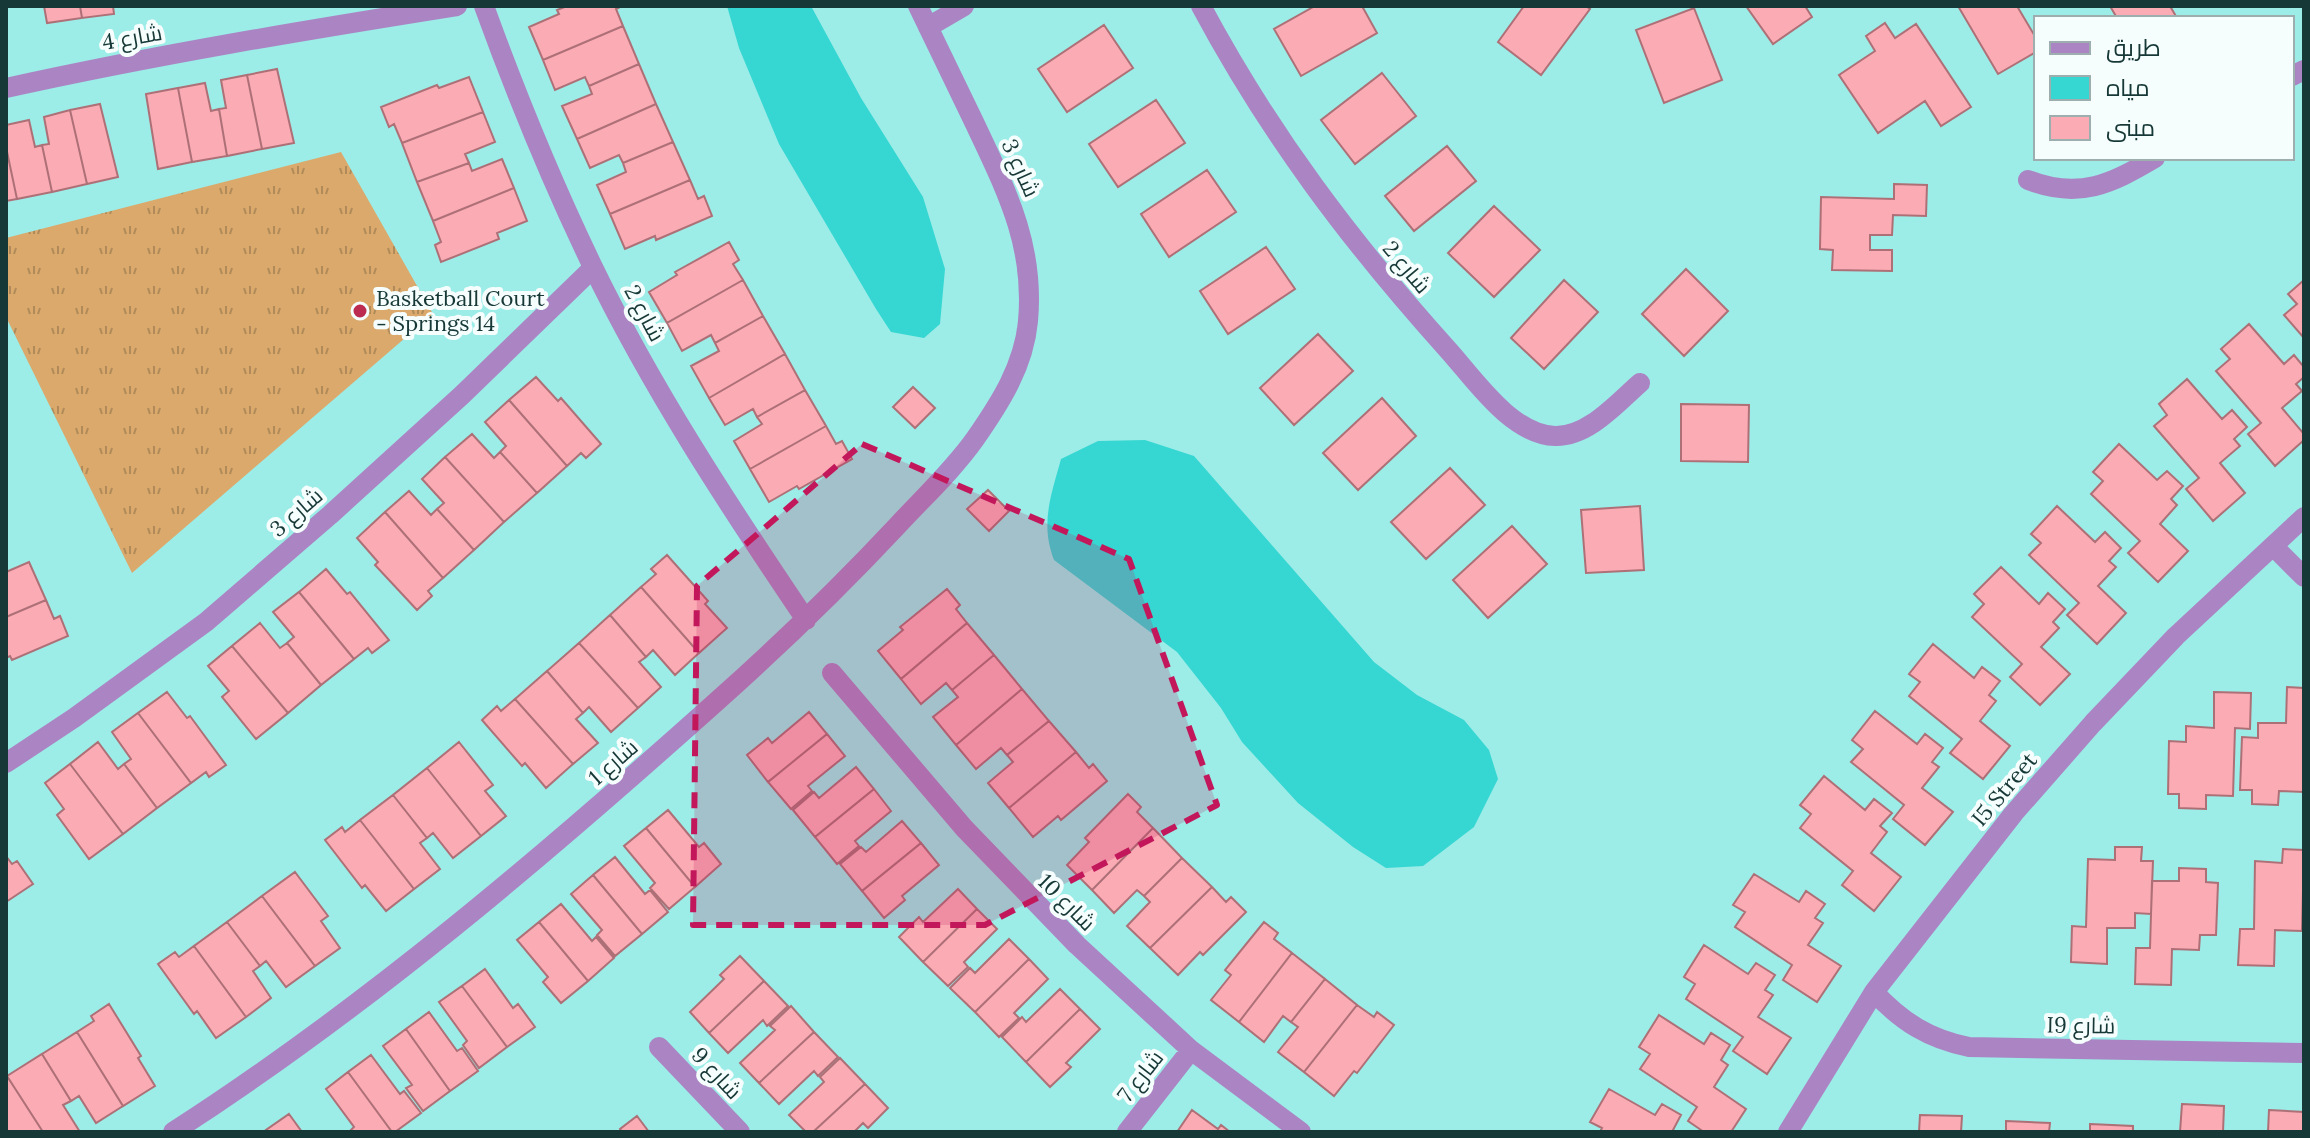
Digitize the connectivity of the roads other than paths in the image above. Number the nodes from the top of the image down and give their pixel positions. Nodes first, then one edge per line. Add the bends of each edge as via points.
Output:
1 (457, 6) edge
2 (484, 6) edge
3 (918, 6) edge
4 (964, 6) edge
5 (1201, 6) edge
6 (928, 27) junction
7 (6, 88) edge
8 (2152, 160) edge
9 (2028, 180) dead end
10 (593, 268) junction
11 (1021, 362) joint
12 (1640, 383) dead end
13 (2304, 517) edge
14 (2273, 546) junction
15 (2304, 577) edge
16 (806, 620) junction
17 (832, 673) dead end
18 (6, 763) edge
19 (1874, 992) junction
20 (659, 1047) dead end
21 (1191, 1050) junction
22 (2304, 1053) edge
23 (173, 1132) edge
24 (740, 1132) edge
25 (1127, 1132) edge
26 (1301, 1132) edge
27 (1788, 1132) edge

1 - 7 street, شارع 4 via 263,37
2 - 10 street, شارع 2
3 - 6 street, شارع 3
4 - 6 street
5 - 12 street, شارع 2 via 1277,135 1336,219 1513,420 1541,434 1572,434
6 - 11 street, شارع 3 via 1015,210 1030,285
8 - 9 street via 2094,188 2058,189
10 - 16 street, شارع 2 via 649,372
10 - 18 street, شارع 3 via 462,395 217,612
11 - 16 street, شارع 1 via 999,403 942,479
13 - 14 street, I5 Street
14 - 15 street
14 - 19 street, I5 Street via 2093,723 2004,825
16 - 23 street, شارع 1 via 561,839 446,933
17 - 21 street, شارع 10 via 1019,888
19 - 22 street, I9 شارع via 1907,1023 1947,1043 1969,1047
19 - 27 street, I5 Street
20 - 24 street, شارع 9
21 - 25 street, شارع 7
21 - 26 street, شارع 10

